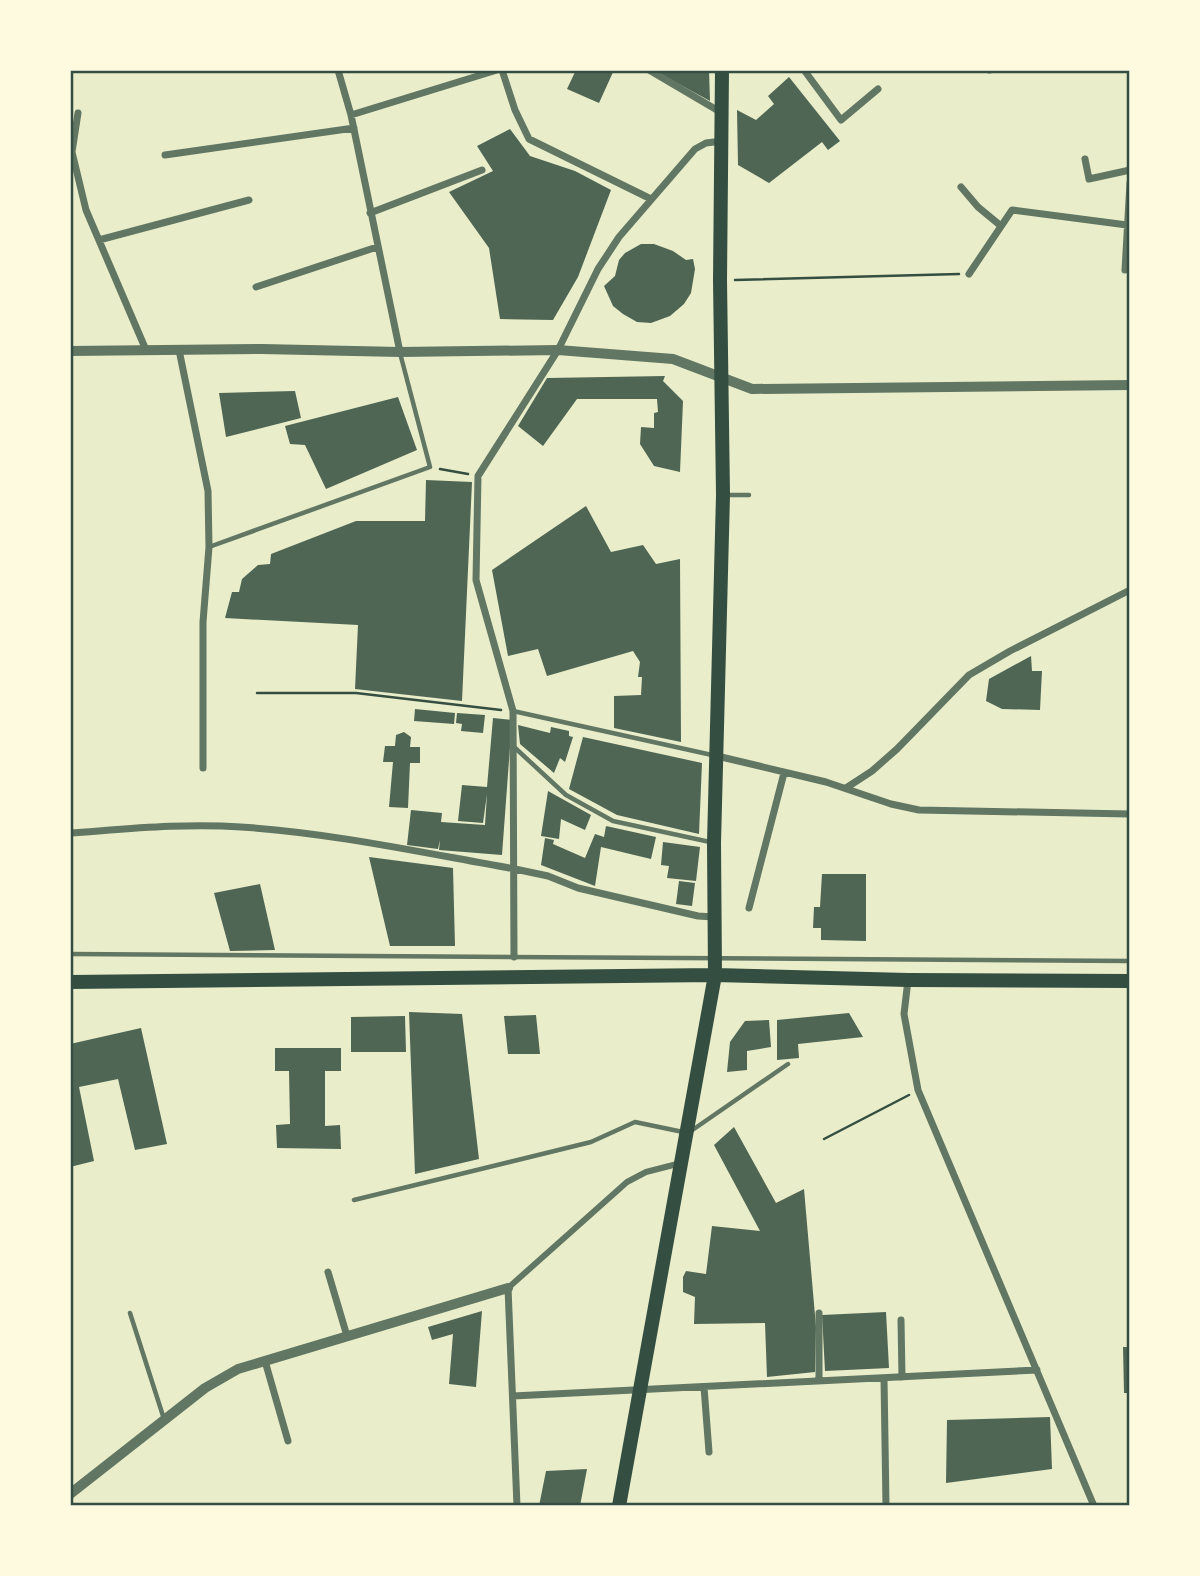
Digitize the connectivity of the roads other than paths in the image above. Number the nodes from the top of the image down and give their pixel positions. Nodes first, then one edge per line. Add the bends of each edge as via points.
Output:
1 (338, 70) edge
2 (500, 70) edge
3 (649, 70) edge
4 (726, 70) edge
5 (804, 70) edge
6 (878, 89) dead end
7 (78, 113) dead end
8 (722, 113) junction
9 (351, 115) junction
10 (354, 128) junction
11 (723, 140) junction
12 (165, 155) dead end
13 (1085, 159) dead end
14 (482, 170) dead end
15 (1130, 170) edge
16 (1130, 183) edge
17 (961, 187) dead end
18 (651, 199) junction
19 (249, 200) dead end
20 (370, 213) junction
21 (1127, 225) junction
22 (1001, 226) junction
23 (99, 240) junction
24 (377, 247) junction
25 (1125, 270) dead end
26 (969, 274) road end
27 (256, 287) dead end
28 (179, 350) junction
29 (558, 350) junction
30 (70, 351) edge
31 (146, 351) junction
32 (400, 352) junction
33 (720, 378) junction
34 (1130, 385) edge
35 (723, 495) junction
36 (749, 495) dead end
37 (209, 547) junction
38 (1130, 590) edge
39 (513, 711) junction
40 (513, 746) junction
41 (717, 756) junction
42 (203, 768) dead end
43 (784, 773) junction
44 (846, 788) junction
45 (1130, 814) edge
46 (70, 833) edge
47 (714, 843) junction
48 (515, 869) junction
49 (749, 908) dead end
50 (715, 917) junction
51 (70, 954) edge
52 (514, 957) junction
53 (716, 958) junction
54 (1130, 961) edge
55 (715, 975) junction
56 (908, 980) junction
57 (1130, 981) edge
58 (70, 982) edge
59 (788, 1064) dead end
60 (688, 1133) junction
61 (683, 1162) junction
62 (354, 1200) dead end
63 (328, 1272) dead end
64 (508, 1288) junction
65 (819, 1312) dead end
66 (130, 1313) dead end
67 (901, 1320) dead end
68 (347, 1336) junction
69 (265, 1361) junction
70 (1037, 1370) junction
71 (902, 1377) junction
72 (884, 1378) junction
73 (819, 1381) junction
74 (704, 1387) junction
75 (642, 1390) junction
76 (513, 1396) junction
77 (164, 1420) junction
78 (288, 1441) dead end
79 (709, 1452) dead end
80 (70, 1494) edge
81 (517, 1506) edge
82 (619, 1506) edge
83 (886, 1506) edge
84 (1094, 1506) edge

1 - 9 street
2 - 9 street
2 - 18 street via 529,139
3 - 8 street
4 - 8 main road
5 - 6 street via 841,120
7 - 23 street via 72,152 86,210
8 - 11 main road
9 - 10 street
10 - 12 street
10 - 20 street
11 - 18 street via 695,149
11 - 33 main road
13 - 15 street via 1089,179
14 - 20 street
16 - 21 street
17 - 22 street
18 - 29 street via 598,269
19 - 23 street
20 - 24 street
21 - 22 street via 1012,210
21 - 25 street
22 - 26 street
23 - 31 street
24 - 27 street
24 - 32 street
28 - 31 street
28 - 32 street
28 - 37 street via 208,491
29 - 32 street
29 - 33 street via 673,359
29 - 39 street via 478,476 476,580
30 - 31 street
32 - 37 lane via 430,467
33 - 34 street via 752,389
33 - 35 main road
35 - 36 lane
35 - 41 main road
37 - 42 street via 203,622
38 - 44 street via 969,675 897,749
39 - 40 street
39 - 41 lane
40 - 47 lane via 566,795 613,821
40 - 48 street
41 - 43 street
41 - 47 main road
43 - 44 street
43 - 49 street
44 - 45 street via 919,810
46 - 48 street via 239,827
47 - 50 main road
48 - 50 street via 578,888
48 - 52 street
50 - 53 main road
51 - 52 lane
52 - 53 lane
53 - 54 lane
53 - 55 main road
55 - 56 main road
55 - 58 main road
55 - 60 main road
56 - 57 main road
56 - 70 street via 904,1014 918,1090
59 - 60 lane
60 - 61 main road
60 - 62 lane via 635,1122 591,1142
61 - 64 street via 627,1182
61 - 75 main road
63 - 68 street
64 - 68 street
64 - 76 street
65 - 73 street
66 - 77 lane
67 - 71 street
68 - 69 street
69 - 77 street via 238,1369 205,1388
69 - 78 street
70 - 71 street
70 - 84 street
71 - 72 street
72 - 73 street
72 - 83 street
73 - 74 street
74 - 75 street
74 - 79 street
75 - 76 street
75 - 82 main road
76 - 81 street
77 - 80 street

